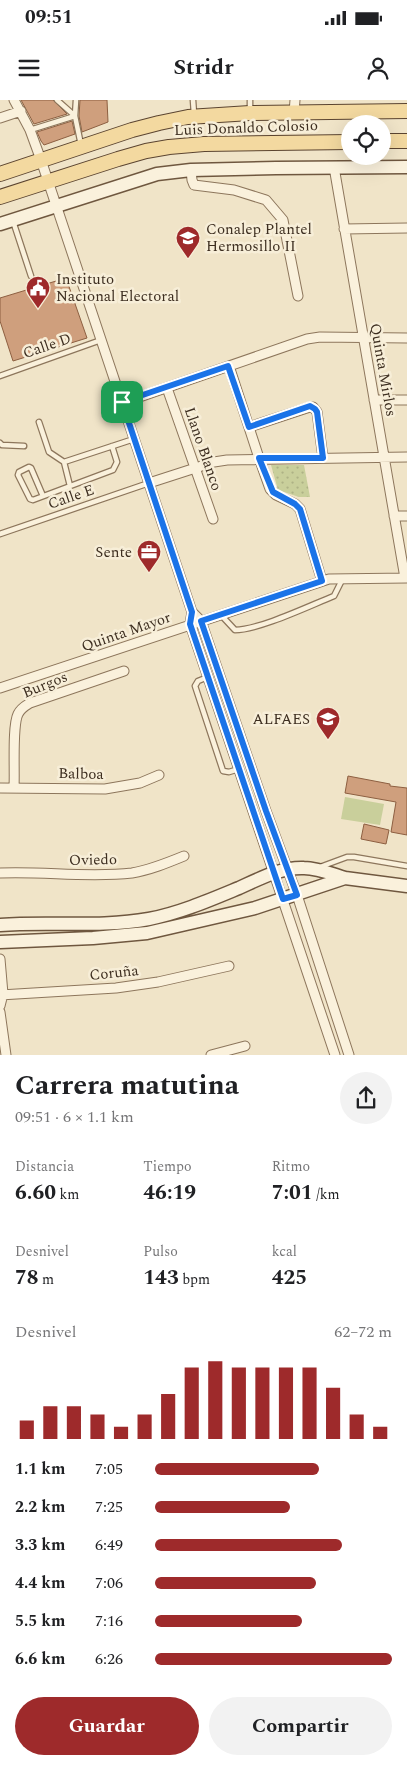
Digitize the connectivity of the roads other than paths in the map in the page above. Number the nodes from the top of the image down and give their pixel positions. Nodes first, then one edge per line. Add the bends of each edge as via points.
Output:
1 (14, 100) edge
2 (57, 100) edge
3 (76, 100) edge
4 (193, 100) edge
5 (294, 106) edge
6 (250, 107) edge
7 (21, 111) junction
8 (407, 111) edge
9 (74, 116) junction
10 (194, 117) junction
11 (0, 118) edge
12 (30, 130) junction
13 (391, 141) edge
14 (407, 141) edge
15 (341, 142) edge
16 (81, 147) junction
17 (41, 160) junction
18 (407, 167) edge
19 (334, 168) junction
20 (191, 170) junction
21 (0, 174) edge
22 (48, 181) junction
23 (0, 197) edge
24 (56, 205) junction
25 (6, 222) edge
26 (407, 228) edge
27 (344, 229) junction
28 (31, 276) dead end
29 (298, 296) dead end
30 (364, 338) junction
31 (407, 338) edge
32 (101, 340) junction
33 (228, 366) junction
34 (0, 376) edge
35 (168, 388) junction
36 (374, 400) junction
37 (407, 400) edge
38 (122, 402) junction
39 (39, 422) dead end
40 (249, 427) junction
41 (134, 439) junction
42 (0, 444) edge
43 (24, 446) dead end
44 (112, 446) junction
45 (407, 456) edge
46 (383, 457) junction
47 (259, 458) junction
48 (323, 458) junction
49 (64, 462) junction
50 (195, 468) junction
51 (149, 483) junction
52 (70, 486) junction
53 (42, 496) junction
54 (394, 516) junction
55 (407, 516) edge
56 (213, 519) dead end
57 (0, 534) edge
58 (343, 578) junction
59 (406, 578) edge
60 (322, 581) junction
61 (192, 612) junction
62 (221, 615) junction
63 (201, 621) junction
64 (190, 624) junction
65 (124, 671) dead end
66 (208, 677) junction
67 (0, 688) edge
68 (239, 769) junction
69 (159, 775) dead end
70 (14, 787) junction
71 (0, 788) edge
72 (184, 856) dead end
73 (407, 866) edge
74 (288, 869) junction
75 (314, 869) junction
76 (0, 873) edge
77 (274, 873) junction
78 (344, 878) junction
79 (407, 886) edge
80 (297, 895) junction
81 (283, 899) junction
82 (29, 924) junction
83 (0, 925) edge
84 (28, 940) junction
85 (0, 942) edge
86 (0, 959) edge
87 (228, 966) dead end
88 (2, 995) edge
89 (0, 1006) edge
90 (0, 1012) edge
91 (245, 1046) dead end
92 (6, 1055) edge
93 (211, 1055) edge
94 (335, 1055) edge
95 (349, 1055) edge

1 - 7 street
2 - 9 lane
3 - 9 lane
4 - 10 lane
5 - 6 main road, Luis Donaldo Colosio
5 - 8 main road, Luis Donaldo Colosio
6 - 10 main road, Luis Donaldo Colosio
7 - 11 street
7 - 12 street
9 - 12 lane
9 - 16 lane
10 - 16 main road, Luis Donaldo Colosio via 159,123
12 - 17 street
13 - 14 main road
15 - 22 main road, Luis Donaldo Colosio via 169,147
16 - 17 main road, Luis Donaldo Colosio
17 - 21 main road, Luis Donaldo Colosio
17 - 22 street
18 - 19 street
19 - 20 street
19 - 27 street, Quinta Mirlos
20 - 24 street via 139,178
20 - 29 street via 194,185 234,190 266,200 283,220
22 - 23 main road, Luis Donaldo Colosio
22 - 24 street
24 - 25 street
24 - 32 street
25 - 28 lane
26 - 27 street
27 - 30 street, Quinta Mirlos
30 - 31 street
30 - 33 street via 307,339
30 - 36 street, Quinta Mirlos
32 - 34 lane, Calle D
32 - 38 street
33 - 35 street
33 - 40 street
35 - 38 street
35 - 50 street, Llano Blanco
36 - 37 street
36 - 46 street, Quinta Mirlos
38 - 41 street
39 - 49 lane via 49,452
40 - 47 street
40 - 48 street via 313,407 317,412
41 - 44 lane
41 - 51 street
42 - 43 lane
44 - 49 lane
44 - 52 lane via 117,462 114,470
45 - 46 street
46 - 48 street
46 - 54 street, Quinta Mirlos
47 - 48 street
47 - 50 street via 214,462
47 - 60 street via 273,492 300,509
49 - 52 lane
50 - 51 street
50 - 56 street, Llano Blanco
51 - 57 lane, Calle E
51 - 61 street
52 - 53 lane
53 - 53 lane via 30,499 19,472 31,468
54 - 55 street
54 - 59 street, Quinta Mirlos
58 - 59 street, Quinta Mayor
58 - 60 street, Quinta Mayor
58 - 62 lane via 334,596 242,630 234,630
60 - 62 street, Quinta Mayor
61 - 63 street
61 - 64 street
62 - 63 street, Quinta Mayor
63 - 64 street, Quinta Mayor
63 - 74 street
64 - 66 street
64 - 67 street, Quinta Mayor
65 - 70 street, Burgos via 22,708 16,724
66 - 68 street
66 - 68 lane via 195,686 223,771
68 - 77 street
69 - 70 street, Balboa via 140,783 104,789
70 - 71 street, Balboa
72 - 76 street, Oviedo via 155,868 125,873
73 - 75 lane via 347,857
74 - 75 street
74 - 77 street
74 - 80 street
75 - 78 street
77 - 81 street
77 - 82 street via 212,899 150,918 117,924
78 - 79 street
78 - 80 street
80 - 81 street
80 - 95 street
81 - 84 street via 146,932
81 - 94 street
82 - 83 street
82 - 84 street
84 - 85 street
86 - 88 street
87 - 88 street, Coruña via 116,988
88 - 89 street
90 - 92 street
91 - 93 street

